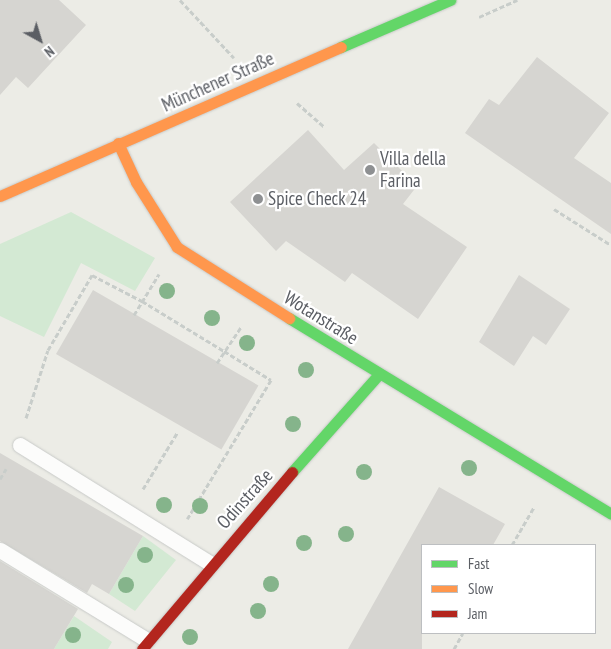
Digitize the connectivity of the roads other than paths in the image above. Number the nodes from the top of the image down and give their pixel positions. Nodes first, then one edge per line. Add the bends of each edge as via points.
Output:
1 (450, 0) edge
2 (118, 144) junction
3 (0, 196) edge
4 (378, 375) junction
5 (20, 445) road end
6 (611, 514) edge
7 (0, 550) edge
8 (211, 564) junction
9 (144, 645) edge

1 - 2 street, Münchener Straße
2 - 3 street, Münchener Straße
2 - 4 street, Wotanstraße via 136,182 177,247
4 - 6 street, Wotanstraße via 549,480
4 - 8 street, Odinstraße
5 - 8 lane
7 - 9 lane
8 - 9 street, Odinstraße

